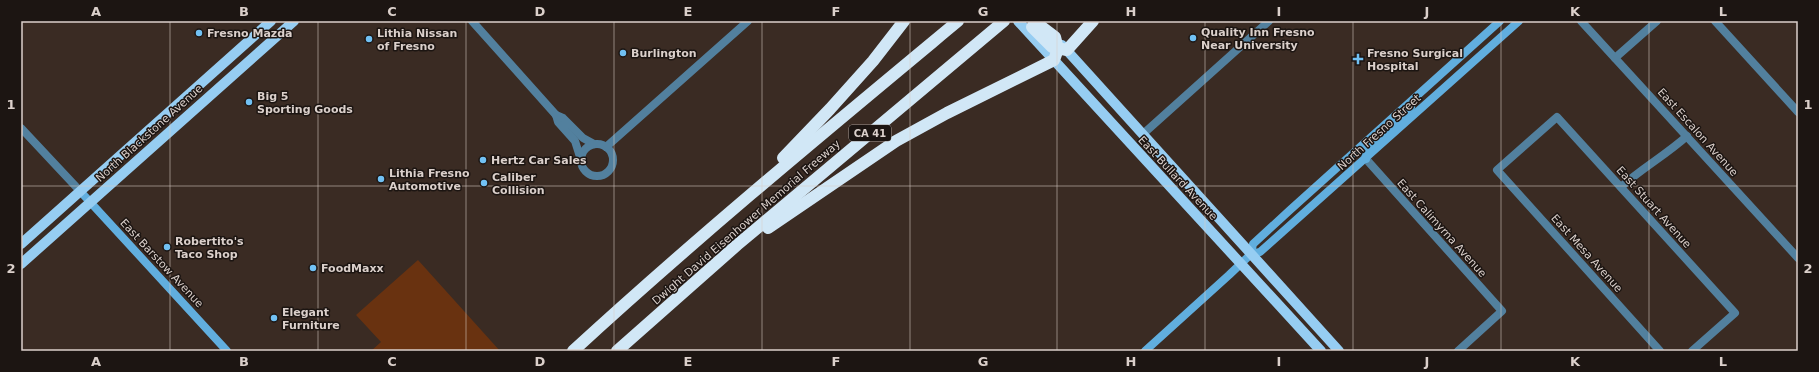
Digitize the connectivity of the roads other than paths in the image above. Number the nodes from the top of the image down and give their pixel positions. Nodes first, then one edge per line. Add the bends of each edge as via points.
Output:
1 (271, 21) edge
2 (294, 21) edge
3 (472, 21) edge
4 (748, 21) edge
5 (904, 21) edge
6 (958, 21) edge
7 (1004, 21) edge
8 (1018, 21) edge
9 (1093, 21) edge
10 (1269, 21) edge
11 (1500, 21) edge
12 (1519, 21) edge
13 (1581, 21) edge
14 (1657, 21) edge
15 (1715, 21) edge
16 (1035, 25) edge
17 (1058, 49) junction
18 (1615, 58) junction
19 (1411, 101) junction
20 (1798, 112) edge
21 (556, 115) junction
22 (21, 128) edge
23 (1142, 134) junction
24 (1687, 136) junction
25 (594, 144) junction
26 (606, 147) junction
27 (1366, 159) junction
28 (581, 160) junction
29 (1497, 170) joint
30 (1621, 187) junction
31 (80, 191) junction
32 (90, 202) junction
33 (741, 202) junction
34 (21, 244) edge
35 (737, 245) junction
36 (1251, 254) junction
37 (1798, 258) edge
38 (21, 264) edge
39 (1240, 264) junction
40 (226, 351) edge
41 (573, 351) edge
42 (617, 351) edge
43 (1145, 351) edge
44 (1321, 351) edge
45 (1339, 351) edge
46 (1458, 351) edge
47 (1660, 351) edge
48 (1692, 351) edge

1 - 31 main road, North Blackstone Avenue
2 - 32 main road, North Blackstone Avenue
3 - 21 street
4 - 26 street
5 - 33 highway via 830,109
6 - 33 highway, Dwight David Eisenhower Memorial Freeway / CA 41
7 - 35 highway, Dwight David Eisenhower Memorial Freeway / CA 41
8 - 16 main road
9 - 17 highway
10 - 23 street
11 - 19 main road, North Fresno Street
12 - 27 main road, North Fresno Street
13 - 18 street, East Escalon Avenue
14 - 18 street
15 - 20 street
16 - 17 highway via 1046,42
17 - 23 main road, East Bullard Avenue
17 - 35 highway via 868,158 756,236
17 - 39 main road, East Bullard Avenue
18 - 24 street, East Escalon Avenue
19 - 27 main road via 1410,110 1365,152
19 - 36 main road, North Fresno Street via 1253,244
21 - 25 street via 563,118 582,138
21 - 28 street via 558,122 575,142
22 - 31 street
23 - 36 main road, East Bullard Avenue
24 - 30 street
24 - 37 street, East Escalon Avenue
25 - 26 street
25 - 28 street via 585,149
26 - 28 street via 612,152 614,162 606,175 590,175 583,168
27 - 36 main road, North Fresno Street via 1260,252
27 - 46 street, East Calimyrna Avenue via 1502,311
29 - 30 street, East Stuart Avenue via 1557,117
29 - 47 street, East Mesa Avenue
30 - 48 street, East Stuart Avenue via 1735,313
31 - 32 main road, East Barstow Avenue
31 - 34 main road, North Blackstone Avenue
32 - 38 main road, North Blackstone Avenue
32 - 40 main road, East Barstow Avenue
33 - 41 highway, Dwight David Eisenhower Memorial Freeway / CA 41
35 - 42 highway, Dwight David Eisenhower Memorial Freeway / CA 41
36 - 39 main road, North Fresno Street
36 - 45 main road, East Bullard Avenue
39 - 43 main road, North Fresno Street
39 - 44 main road, East Bullard Avenue

